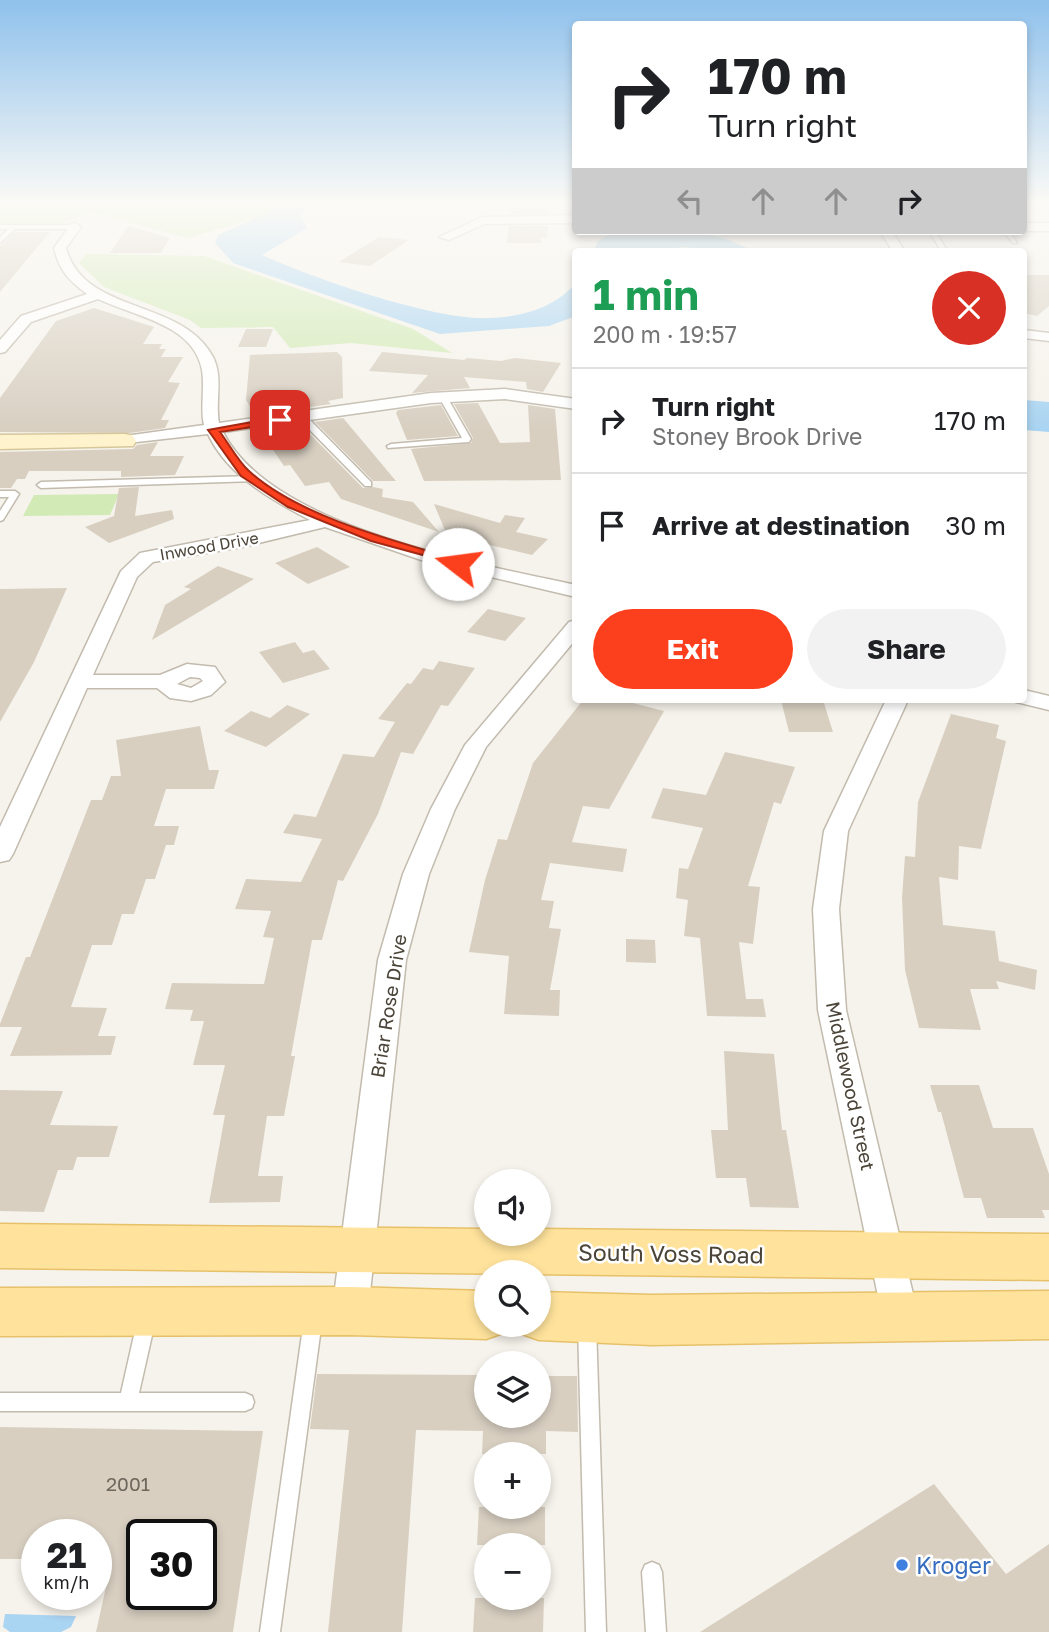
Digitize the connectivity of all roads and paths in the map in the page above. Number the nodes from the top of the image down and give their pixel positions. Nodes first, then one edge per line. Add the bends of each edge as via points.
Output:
1 (75, 278) edge
2 (97, 295) junction
3 (1027, 327) edge
4 (1049, 328) edge
5 (1027, 334) edge
6 (1049, 337) edge
7 (0, 349) edge
8 (443, 397) junction
9 (572, 403) edge
10 (302, 417) junction
11 (213, 430) junction
12 (125, 441) joint
13 (0, 442) edge
14 (391, 446) dead end
15 (253, 479) junction
16 (368, 484) dead end
17 (41, 485) dead end
18 (0, 494) edge
19 (0, 518) edge
20 (328, 520) junction
21 (572, 590) edge
22 (572, 631) edge
23 (78, 681) junction
24 (166, 682) dead end
25 (1027, 698) edge
26 (1049, 702) edge
27 (896, 703) edge
28 (0, 855) edge
29 (356, 1249) junction
30 (3, 1256) edge
31 (886, 1256) junction
32 (1049, 1257) edge
33 (148, 1311) junction
34 (332, 1311) junction
35 (0, 1312) edge
36 (474, 1315) edge
37 (900, 1315) junction
38 (1049, 1315) edge
39 (563, 1317) edge
40 (0, 1402) edge
41 (128, 1402) junction
42 (244, 1402) dead end
43 (652, 1572) dead end
44 (270, 1632) edge
45 (596, 1632) edge
46 (656, 1632) edge

1 - 2 street
2 - 7 street via 26,319
2 - 11 street via 171,323 205,353 211,365 208,417
3 - 4 street
5 - 6 street
8 - 9 street via 505,394
8 - 10 street
8 - 14 lane via 466,440
10 - 11 street
10 - 16 lane
11 - 12 street
11 - 15 street
12 - 13 street
15 - 17 lane
15 - 20 street via 292,505
18 - 19 lane via 15,494
20 - 21 street via 435,558
20 - 23 street, Inwood Drive via 147,557 128,575
22 - 29 street, Briar Rose Drive via 477,745 416,874 392,960
23 - 24 street
23 - 28 street, Inwood Drive
25 - 26 street
27 - 31 street, Middlewood Street via 836,831 826,909 832,1010
29 - 30 main road, South Voss Road
29 - 31 main road, South Voss Road
29 - 34 street, Briar Rose Drive
31 - 32 main road, South Voss Road
31 - 37 street, Middlewood Street
33 - 34 main road
33 - 35 main road
33 - 41 lane
34 - 36 main road
34 - 44 lane
37 - 38 main road
37 - 39 main road via 651,1320
39 - 45 lane
40 - 41 lane
41 - 42 lane
43 - 46 lane

